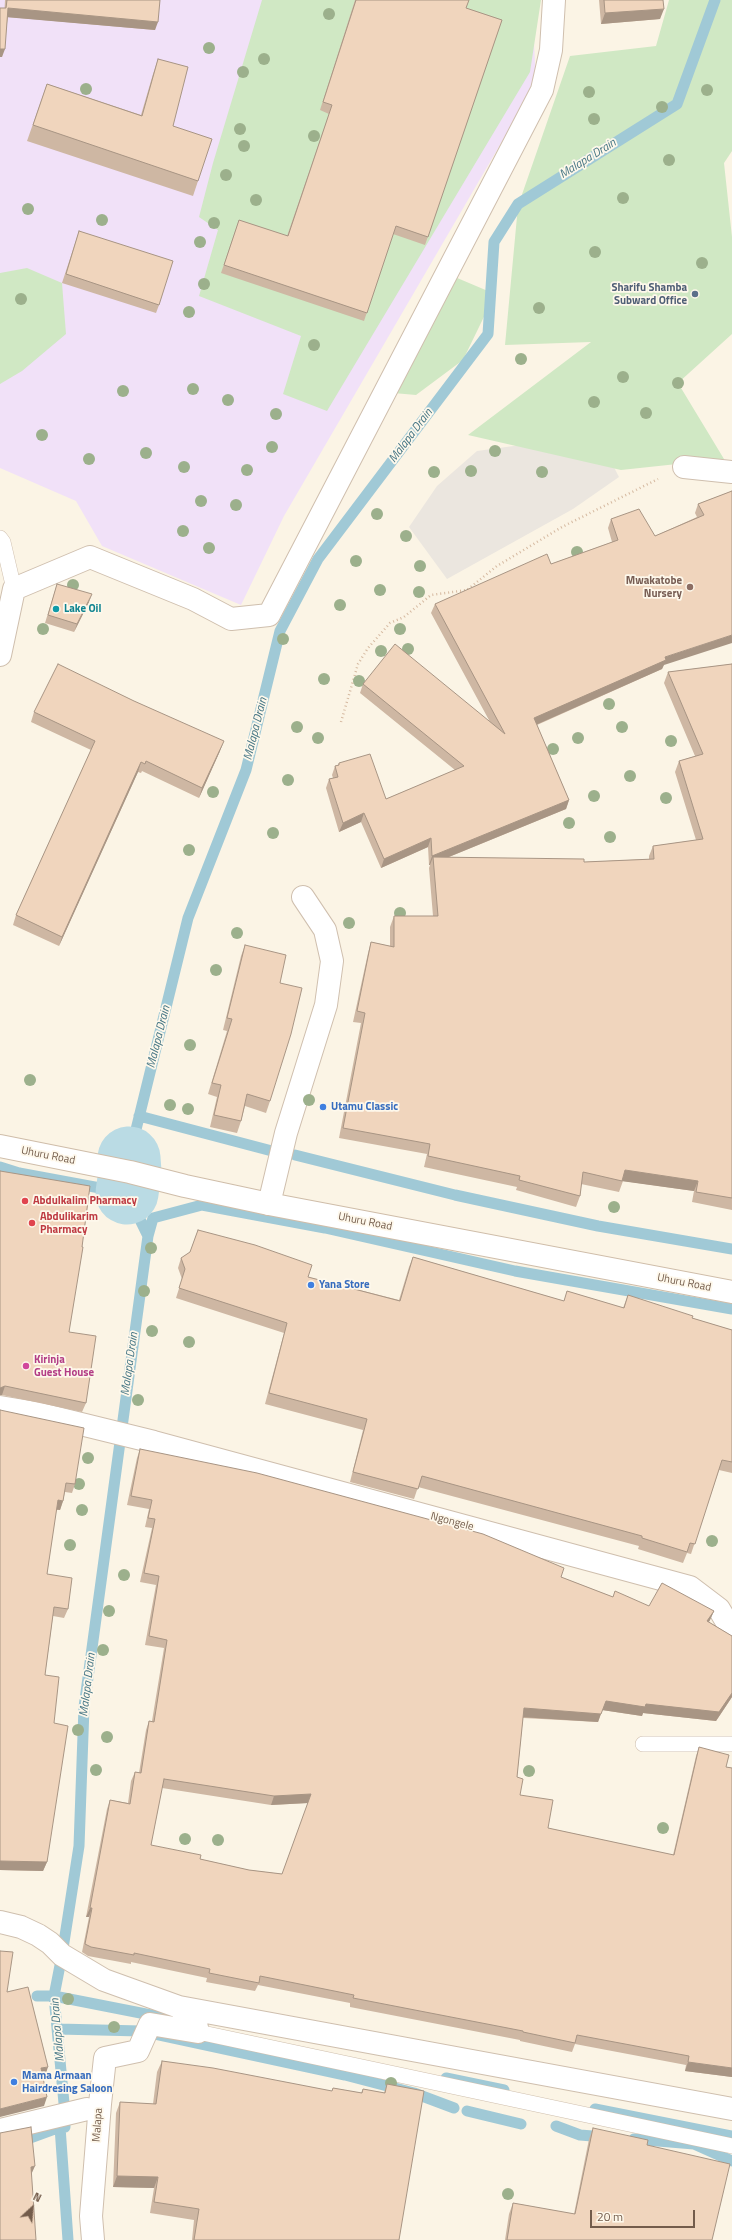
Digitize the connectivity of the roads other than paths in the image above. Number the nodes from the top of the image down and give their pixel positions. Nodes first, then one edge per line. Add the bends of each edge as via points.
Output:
1 (554, 0) edge
2 (684, 467) road end
3 (732, 472) edge
4 (0, 538) edge
5 (14, 589) junction
6 (0, 655) edge
7 (303, 897) dead end
8 (0, 1146) edge
9 (269, 1204) junction
10 (732, 1292) edge
11 (0, 1407) edge
12 (732, 1631) edge
13 (643, 1744) dead end
14 (732, 1744) edge
15 (0, 1922) edge
16 (179, 2007) junction
17 (198, 2032) junction
18 (87, 2109) dead end
19 (732, 2109) edge
20 (0, 2130) edge
21 (732, 2146) edge
22 (93, 2240) edge

1 - 5 street via 552,50 542,90 269,615 231,619 192,599 90,557
2 - 3 street
4 - 5 lane via 4,542
5 - 6 street
7 - 9 street via 324,930 332,961 326,1005 286,1133
8 - 9 street, Uhuru Road
9 - 10 street, Uhuru Road
11 - 12 street, Ngongele via 36,1412 154,1442 690,1587 719,1609
13 - 14 lane
15 - 16 street via 21,1926 38,1935 62,1955 104,1980
16 - 17 street via 196,2024
16 - 19 street
17 - 21 lane
17 - 22 street, Malapa via 150,2024 138,2051 106,2058 91,2216
18 - 20 street

